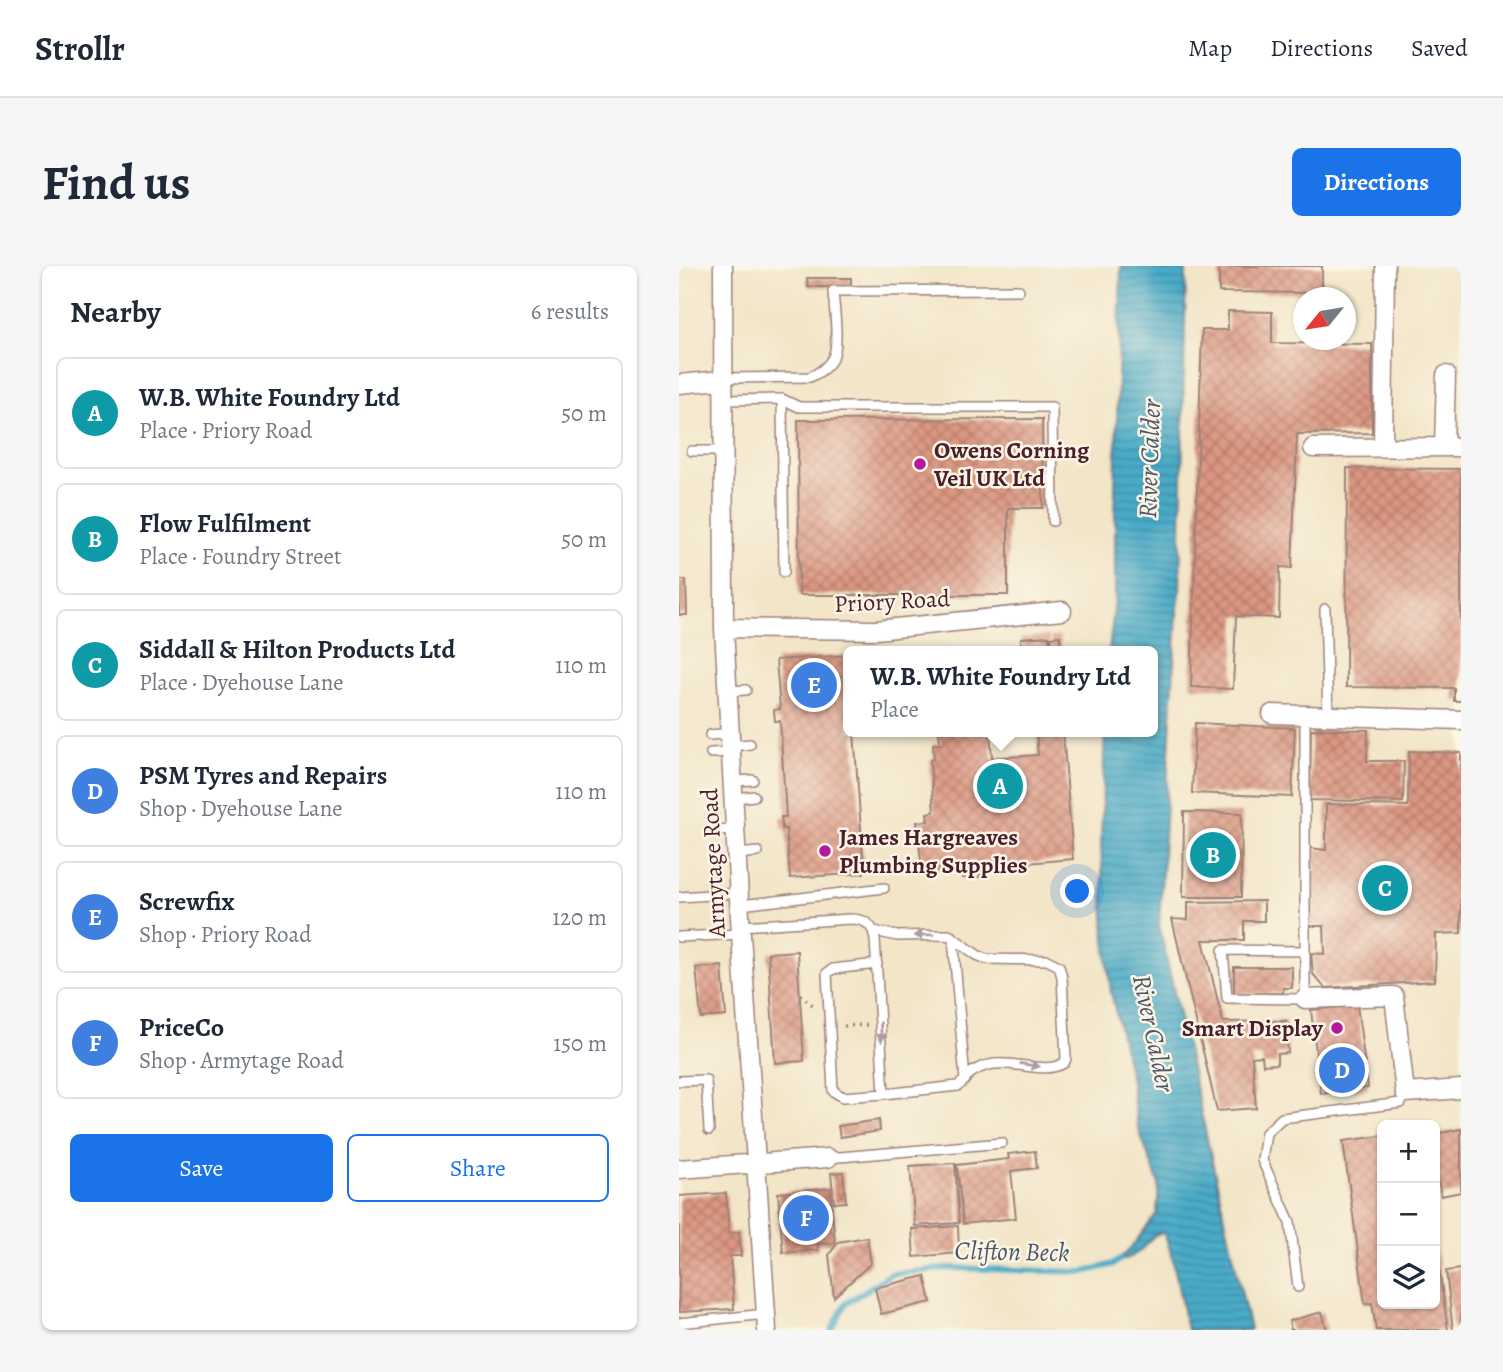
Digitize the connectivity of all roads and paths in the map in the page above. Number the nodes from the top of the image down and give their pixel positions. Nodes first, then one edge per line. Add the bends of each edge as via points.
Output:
1 (723, 266) edge
2 (1385, 266) edge
3 (1019, 290) dead end
4 (1446, 375) dead end
5 (722, 379) junction
6 (679, 384) edge
7 (782, 399) junction
8 (722, 400) junction
9 (1383, 447) junction
10 (1453, 447) edge
11 (1314, 449) dead end
12 (692, 451) dead end
13 (723, 451) junction
14 (1053, 521) dead end
15 (784, 572) dead end
16 (1325, 609) dead end
17 (1062, 611) dead end
18 (724, 628) junction
19 (746, 690) dead end
20 (728, 691) junction
21 (1272, 714) dead end
22 (1304, 715) junction
23 (1328, 716) junction
24 (1461, 720) edge
25 (710, 734) dead end
26 (731, 744) junction
27 (750, 744) dead end
28 (711, 753) dead end
29 (753, 780) dead end
30 (734, 789) junction
31 (754, 796) dead end
32 (737, 829) junction
33 (716, 830) dead end
34 (758, 852) dead end
35 (738, 854) junction
36 (884, 888) dead end
37 (679, 897) edge
38 (741, 899) junction
39 (741, 930) junction
40 (874, 931) junction
41 (679, 937) edge
42 (953, 937) junction
43 (1305, 951) junction
44 (877, 964) junction
45 (1305, 999) junction
46 (966, 1077) junction
47 (679, 1081) edge
48 (1461, 1089) edge
49 (1405, 1093) junction
50 (884, 1094) junction
51 (709, 1130) dead end
52 (1002, 1143) dead end
53 (828, 1158) joint
54 (756, 1163) junction
55 (679, 1169) edge
56 (1299, 1287) dead end
57 (767, 1322) edge
58 (679, 1323) edge
59 (701, 1325) edge

1 - 5 street, Armytage Road
2 - 9 street
3 - 5 lane via 833,291 835,350 821,371 810,377
4 - 10 street
5 - 6 street
5 - 8 street, Armytage Road
7 - 8 lane
7 - 14 lane via 799,407 1052,407
7 - 15 lane
8 - 13 street, Armytage Road
9 - 10 street
9 - 11 street
12 - 13 lane
13 - 18 street, Armytage Road
16 - 23 lane
17 - 18 street, Priory Road via 877,630
18 - 20 street, Armytage Road
19 - 20 lane
20 - 26 street, Armytage Road
21 - 22 street
22 - 23 street
22 - 43 lane
23 - 24 street
25 - 26 lane
26 - 27 lane
26 - 28 lane
26 - 30 street, Armytage Road
29 - 30 lane
30 - 31 lane
30 - 32 street, Armytage Road
32 - 33 lane
32 - 35 street, Armytage Road
34 - 35 lane
35 - 38 street, Armytage Road
36 - 38 lane
37 - 38 lane
38 - 39 street, Armytage Road
39 - 40 lane via 856,919
39 - 41 lane
39 - 54 street, Armytage Road
42 -> 40 lane
40 - 44 lane
42 - 46 lane
46 -> 42 lane via 1004,1062 1047,1068 1064,1063 1062,977 1053,961 986,959
43 - 45 lane
43 - 45 lane via 1223,950 1227,998
44 -> 50 lane
44 - 50 lane via 829,970 827,1004 833,1091 843,1097
45 - 49 street via 1394,996
46 - 50 lane via 958,1086
47 - 51 lane via 706,1080
48 - 49 street
49 - 56 lane via 1401,1103 1282,1118 1266,1133 1262,1160 1290,1222
52 - 53 lane
53 - 54 street
54 - 55 street
54 - 57 street, Armytage Road
57 - 59 lane
58 - 59 lane

